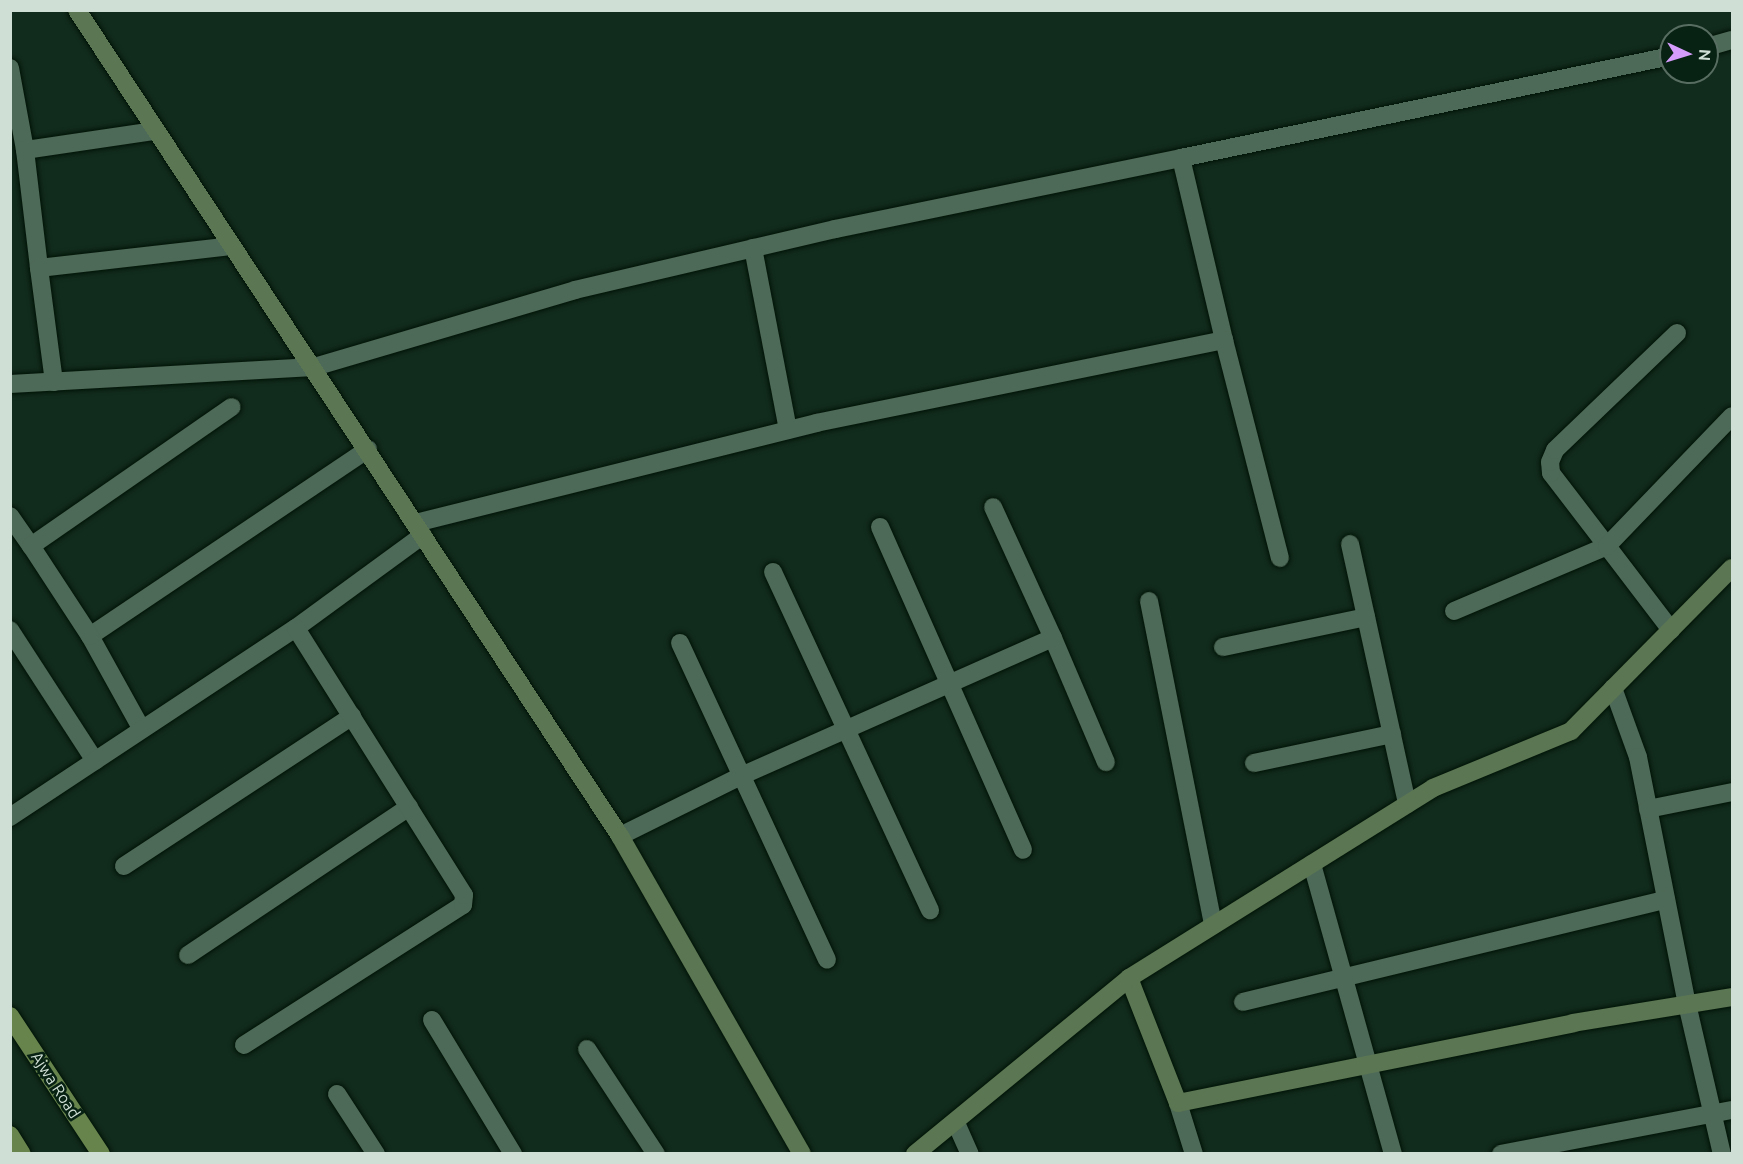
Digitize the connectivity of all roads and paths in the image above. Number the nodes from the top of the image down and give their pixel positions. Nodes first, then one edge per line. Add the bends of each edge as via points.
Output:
1 (77, 10) edge
2 (1659, 58) edge
3 (10, 68) edge
4 (153, 131) junction
5 (26, 150) junction
6 (1181, 158) junction
7 (231, 246) junction
8 (753, 249) junction
9 (39, 268) junction
10 (1677, 333) dead end
11 (1224, 340) junction
12 (314, 366) junction
13 (54, 382) junction
14 (10, 384) edge
15 (232, 407) dead end
16 (1732, 416) edge
17 (788, 430) junction
18 (368, 448) junction
19 (993, 507) dead end
20 (10, 516) edge
21 (880, 527) dead end
22 (419, 529) junction
23 (1350, 544) dead end
24 (31, 546) junction
25 (1607, 546) junction
26 (1280, 558) dead end
27 (1732, 568) edge
28 (773, 572) dead end
29 (1149, 601) dead end
30 (1454, 611) dead end
31 (1366, 617) junction
32 (296, 628) junction
33 (10, 630) edge
34 (1671, 630) junction
35 (90, 636) junction
36 (1053, 638) junction
37 (680, 643) dead end
38 (1223, 647) dead end
39 (950, 686) junction
40 (1613, 688) junction
41 (352, 716) junction
42 (141, 728) junction
43 (846, 729) junction
44 (1392, 734) junction
45 (95, 761) junction
46 (1106, 762) dead end
47 (1254, 764) dead end
48 (741, 776) junction
49 (1732, 792) edge
50 (1407, 804) junction
51 (409, 807) junction
52 (1648, 809) junction
53 (10, 817) edge
54 (620, 836) junction
55 (1023, 850) dead end
56 (1312, 864) junction
57 (123, 866) dead end
58 (1666, 900) junction
59 (930, 910) dead end
60 (1213, 925) junction
61 (188, 955) dead end
62 (827, 960) dead end
63 (1345, 976) junction
64 (1129, 978) junction
65 (1732, 997) edge
66 (1244, 1002) dead end
67 (1687, 1004) junction
68 (10, 1016) edge
69 (432, 1020) dead end
70 (244, 1045) dead end
71 (587, 1049) dead end
72 (1370, 1064) junction
73 (337, 1094) dead end
74 (1178, 1103) junction
75 (1732, 1110) edge
76 (1712, 1113) junction
77 (956, 1123) junction
78 (10, 1135) edge
79 (22, 1154) edge
80 (101, 1154) edge
81 (376, 1154) edge
82 (513, 1154) edge
83 (656, 1154) edge
84 (802, 1154) edge
85 (915, 1154) edge
86 (970, 1154) edge
87 (1194, 1154) edge
88 (1393, 1154) edge
89 (1501, 1154) edge
90 (1722, 1154) edge

1 - 4 street
2 - 6 street
3 - 5 street
4 - 5 street
4 - 7 street
5 - 9 street
6 - 8 street
6 - 11 street
7 - 9 street
7 - 12 street
8 - 12 street via 574,290
8 - 17 street
9 - 13 street
10 - 25 street via 1556,450 1550,462 1551,474
11 - 17 street
11 - 26 street
12 - 13 street
12 - 18 street
13 - 14 street
15 - 24 street
16 - 25 street
17 - 22 street
18 - 22 street
18 - 35 street
19 - 36 street
20 - 24 street
21 - 39 street
22 - 32 street
22 - 54 street
23 - 31 street
24 - 35 street
25 - 30 street
25 - 34 street
27 - 34 street
28 - 43 street
29 - 60 street
31 - 38 street
31 - 44 street
32 - 41 street
32 - 42 street
33 - 45 street
34 - 40 street
35 - 42 street
36 - 39 street
36 - 46 street
37 - 48 street
39 - 43 street
39 - 55 street
40 - 50 street via 1570,730 1432,788
40 - 52 street via 1638,757
41 - 51 street
41 - 57 street
42 - 45 street
43 - 48 street
43 - 59 street
44 - 47 street
44 - 50 street
45 - 53 street
48 - 54 street
48 - 62 street
49 - 52 street
50 - 56 street
51 - 61 street
51 - 70 street via 464,895 463,905
52 - 58 street
54 - 84 street
56 - 60 street
56 - 63 street
58 - 63 street
58 - 67 street
60 - 64 street
63 - 66 street
63 - 72 street
64 - 74 street
64 - 77 street
65 - 67 street
67 - 72 street
67 - 76 street
68 - 80 main road, Ajwa Road
69 - 82 street
71 - 83 street
72 - 74 street
72 - 88 street
73 - 81 street
74 - 87 street
75 - 76 street
76 - 89 street
76 - 90 street
77 - 85 street
77 - 86 street
78 - 79 main road

